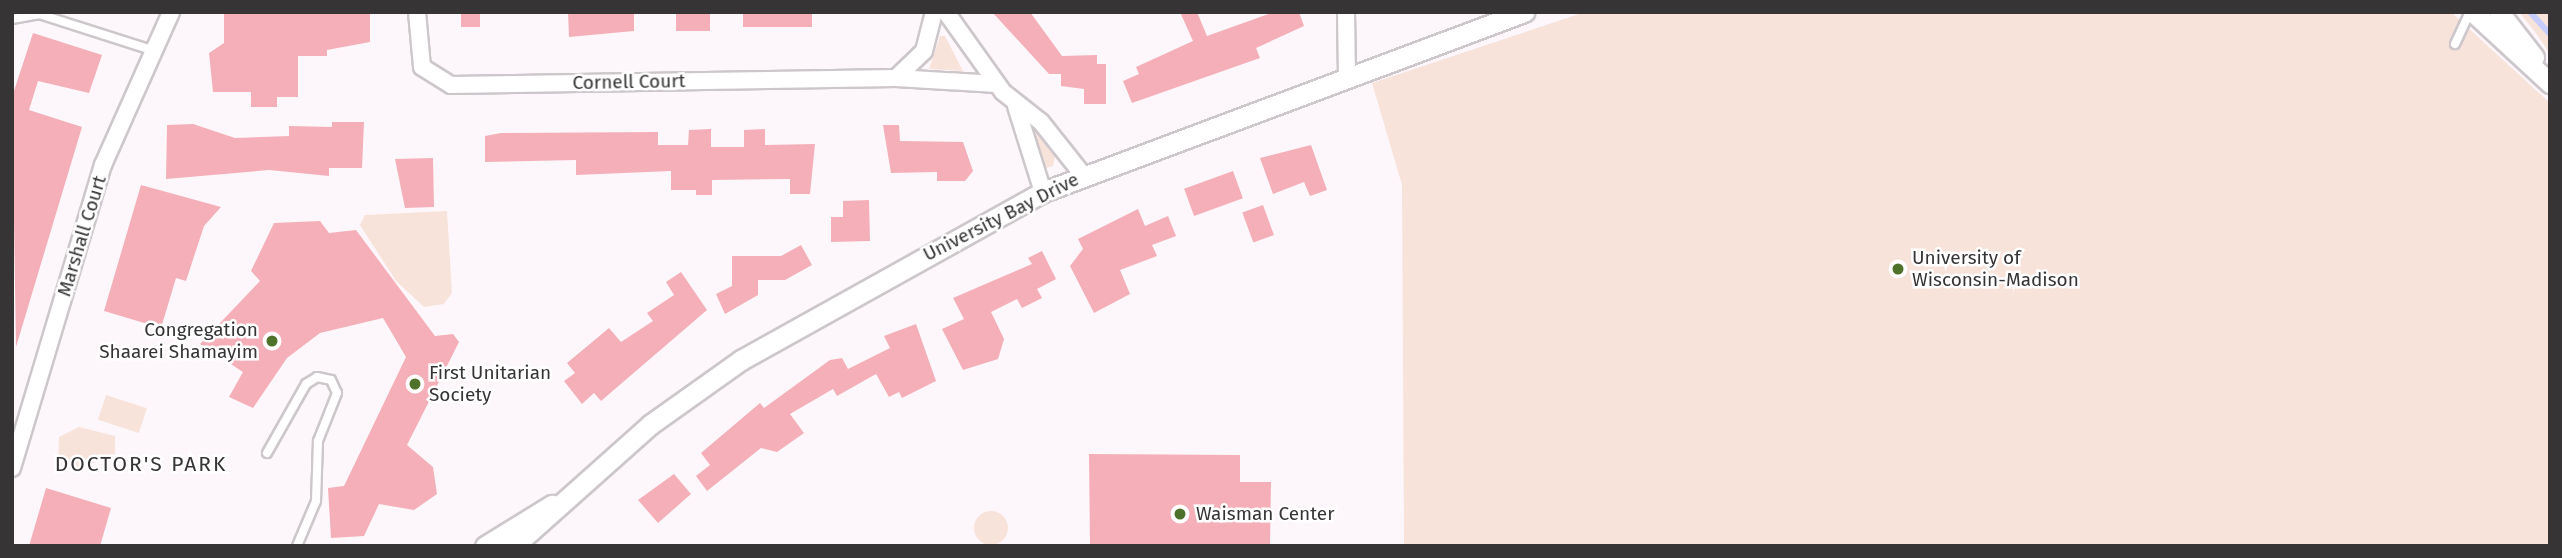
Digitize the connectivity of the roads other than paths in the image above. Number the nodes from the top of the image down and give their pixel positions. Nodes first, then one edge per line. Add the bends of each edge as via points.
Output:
1 (171, 12) edge
2 (417, 12) edge
3 (934, 12) edge
4 (946, 12) edge
5 (1346, 12) edge
6 (1524, 12) edge
7 (2471, 12) edge
8 (2499, 12) edge
9 (12, 19) edge
10 (2455, 44) dead end
11 (158, 52) junction
12 (1347, 75) junction
13 (897, 78) junction
14 (2550, 80) edge
15 (996, 83) junction
16 (1016, 106) junction
17 (1083, 175) junction
18 (1043, 192) junction
19 (267, 453) dead end
20 (12, 468) edge
21 (565, 499) junction
22 (297, 546) edge
23 (485, 546) edge
24 (514, 546) edge

1 - 11 street, Marshall Court
2 - 13 street, Cornell Court via 420,63 430,76 451,85
3 - 13 street via 924,51
4 - 15 street
5 - 12 street
6 - 12 street, University Bay Drive
7 - 10 lane
7 - 14 street
8 - 14 street
9 - 11 lane via 39,14
11 - 20 street, Marshall Court via 103,165
12 - 17 street, University Bay Drive
13 - 15 street, Cornell Court
15 - 16 street
16 - 17 street via 1041,122
16 - 18 street
17 - 18 street, University Bay Drive
18 - 21 street, University Bay Drive via 741,360 651,425
19 - 22 lane via 306,384 317,377 331,380 337,393 318,441 313,513
21 - 23 street, University Bay Drive
21 - 24 street, University Bay Drive

